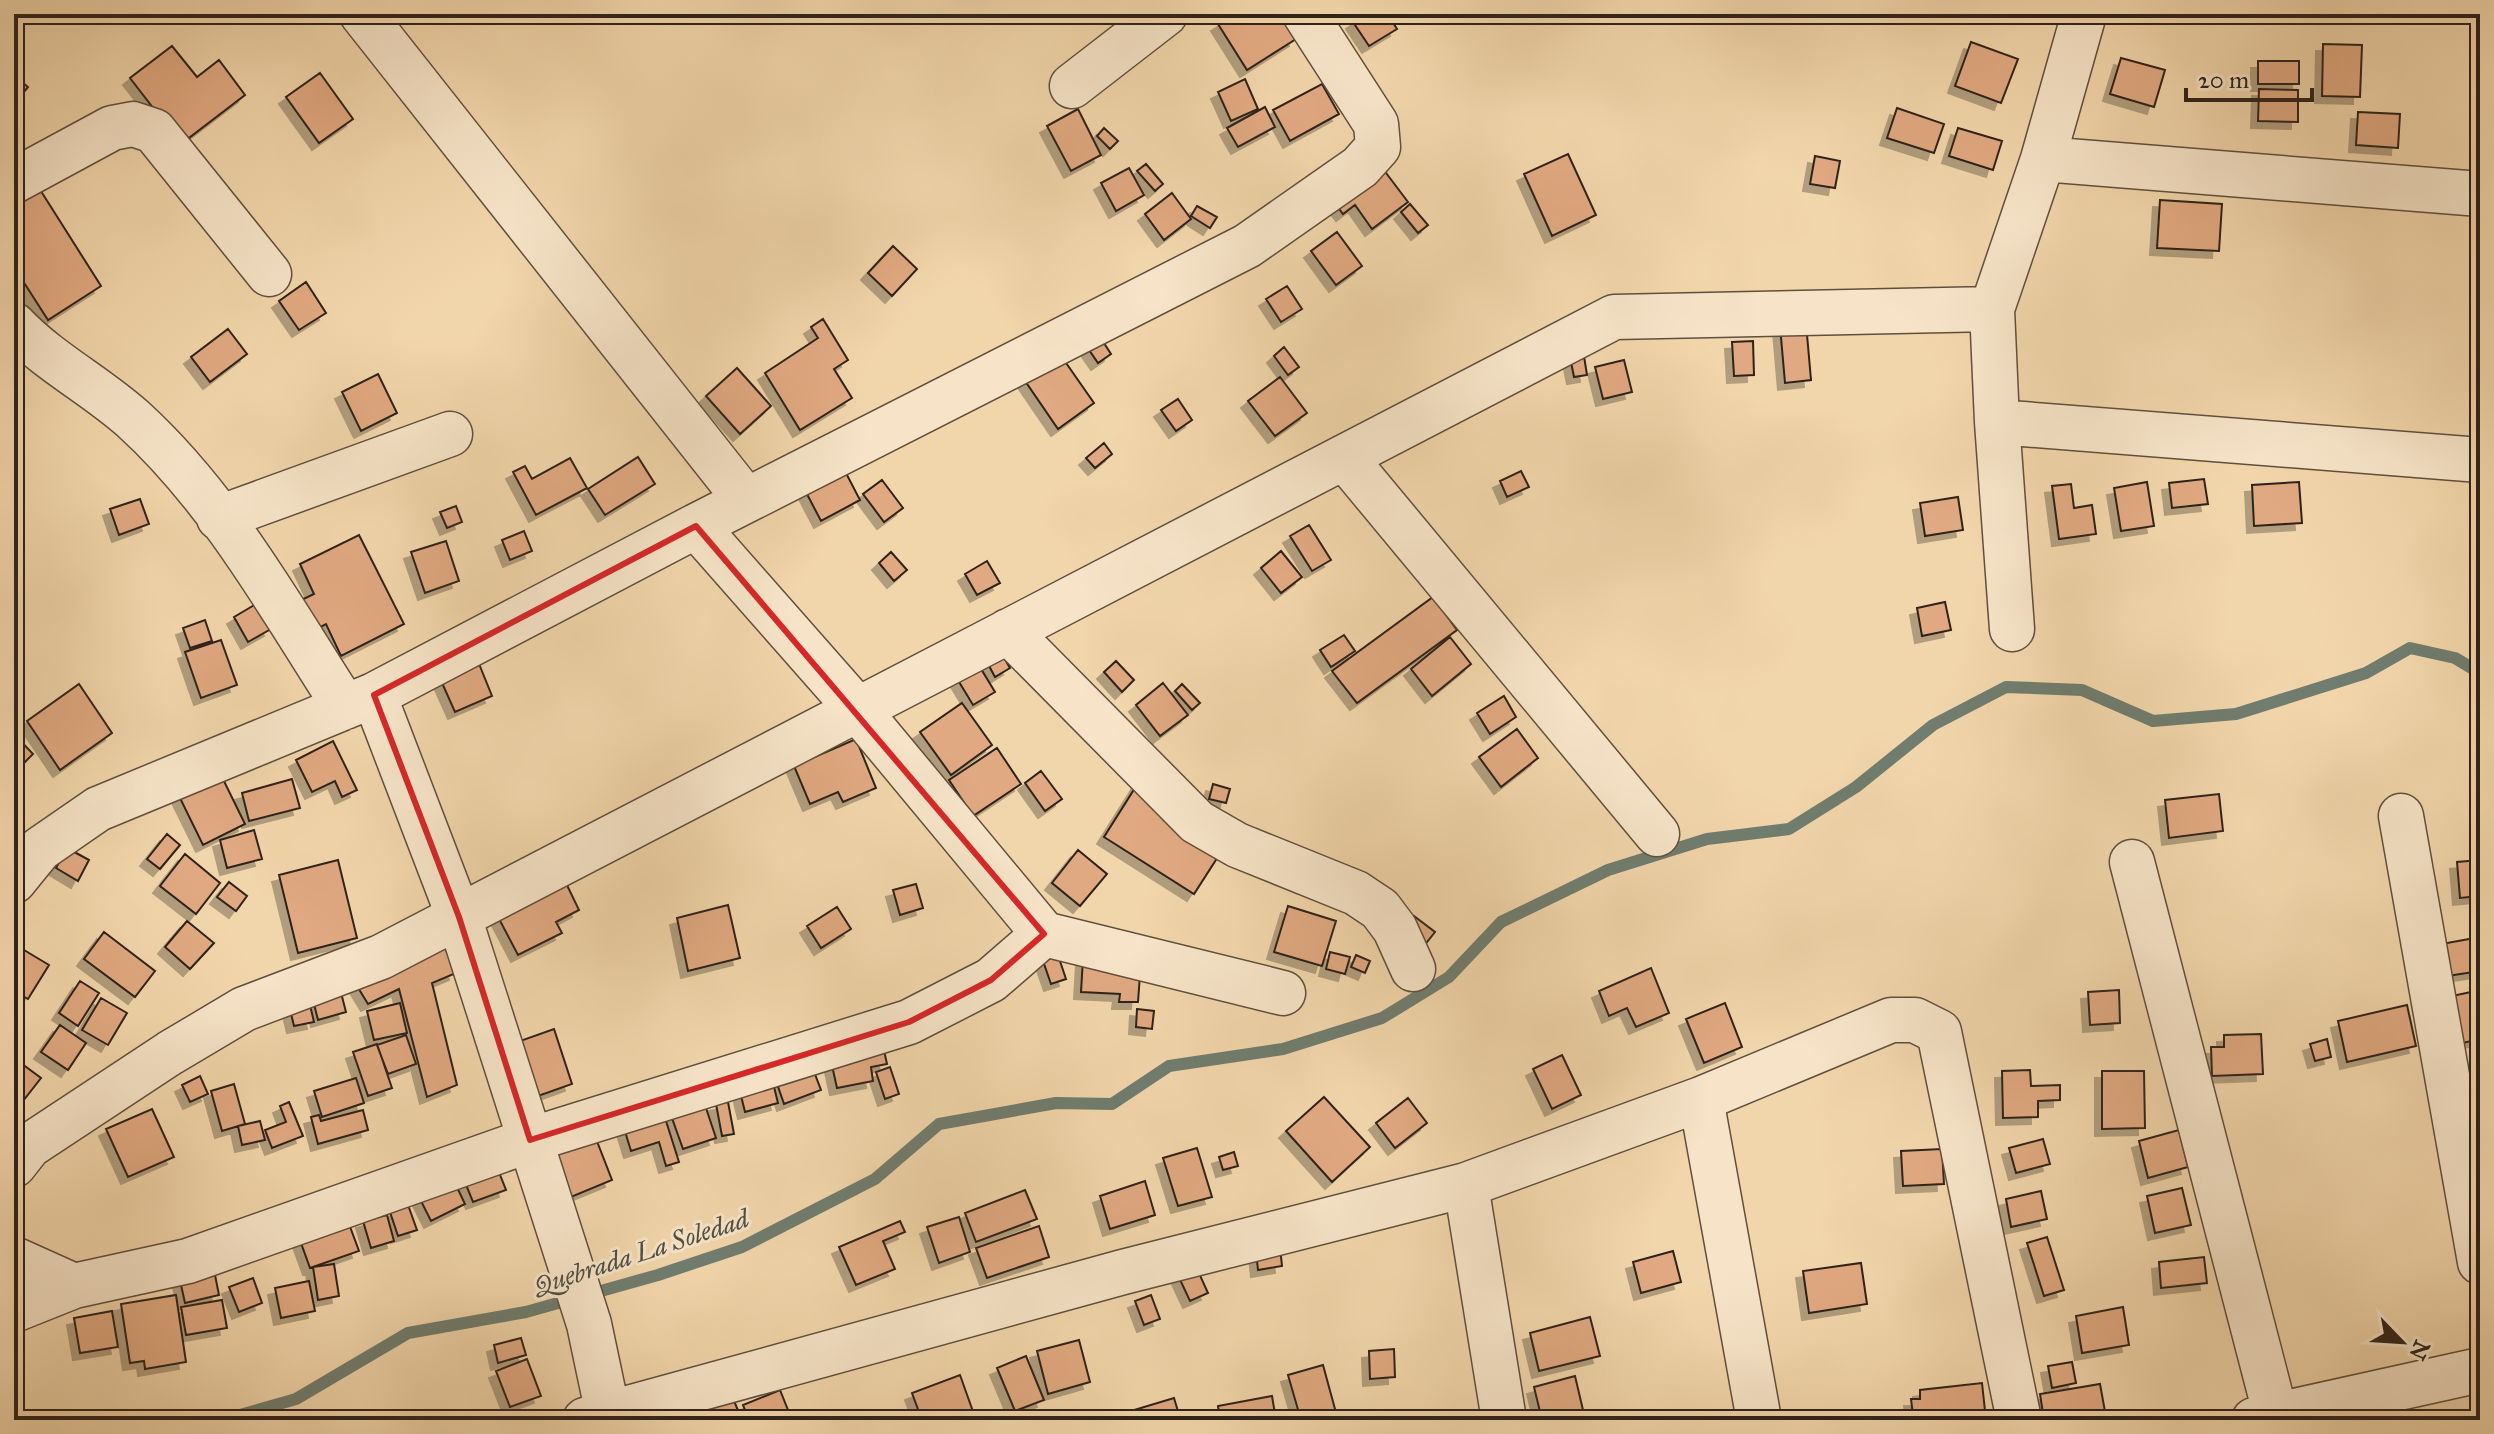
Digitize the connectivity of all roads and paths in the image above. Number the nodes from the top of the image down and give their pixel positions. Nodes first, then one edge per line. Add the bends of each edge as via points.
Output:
1 (362, 14) edge
2 (1165, 14) edge
3 (1305, 14) edge
4 (2084, 14) edge
5 (1072, 86) dead end
6 (2043, 159) junction
7 (14, 181) edge
8 (2480, 194) edge
9 (269, 274) dead end
10 (1992, 309) junction
11 (14, 325) edge
12 (1997, 422) junction
13 (450, 434) dead end
14 (1344, 457) junction
15 (2480, 460) edge
16 (746, 500) junction
17 (219, 518) junction
18 (696, 526) junction
19 (2012, 629) dead end
20 (1008, 631) junction
21 (359, 701) junction
22 (858, 710) junction
23 (2401, 816) dead end
24 (1657, 834) dead end
25 (2132, 862) dead end
26 (14, 881) edge
27 (459, 917) junction
28 (1044, 934) junction
29 (1413, 969) dead end
30 (1283, 993) dead end
31 (1701, 1099) junction
32 (530, 1140) junction
33 (14, 1165) edge
34 (1466, 1185) junction
35 (14, 1259) edge
36 (2480, 1262) edge
37 (74, 1286) junction
38 (14, 1310) edge
39 (2480, 1370) edge
40 (597, 1417) edge
41 (1498, 1419) edge
42 (2269, 1419) edge
43 (1759, 1420) edge
44 (2019, 1420) edge

1 - 16 street
2 - 5 street
3 - 16 street via 1376,124 1378,147 1360,167 1247,246
4 - 6 street
6 - 8 street
6 - 10 street
7 - 9 street via 112,128 133,124 154,131
10 - 12 street
10 - 14 street via 1614,317
11 - 17 street via 133,419
12 - 15 street
12 - 19 street
13 - 17 street
14 - 20 street
14 - 24 street
16 - 18 street
17 - 21 street
18 - 21 street
18 - 22 street
20 - 22 street
20 - 29 street via 1197,822 1237,845 1356,893 1380,909
21 - 26 street via 98,809 40,849
21 - 27 street
22 - 27 street
22 - 28 street
23 - 36 street
25 - 42 street
27 - 32 street
27 - 33 street via 381,957 244,1009 29,1146
28 - 30 street
28 - 32 street via 991,980 909,1022
31 - 34 street
31 - 43 street
31 - 44 street via 1891,1020 1915,1020 1939,1032
32 - 37 street via 188,1261
32 - 40 street via 589,1324
34 - 40 street via 1123,1272
34 - 41 street
35 - 37 street
37 - 38 street
39 - 42 street

